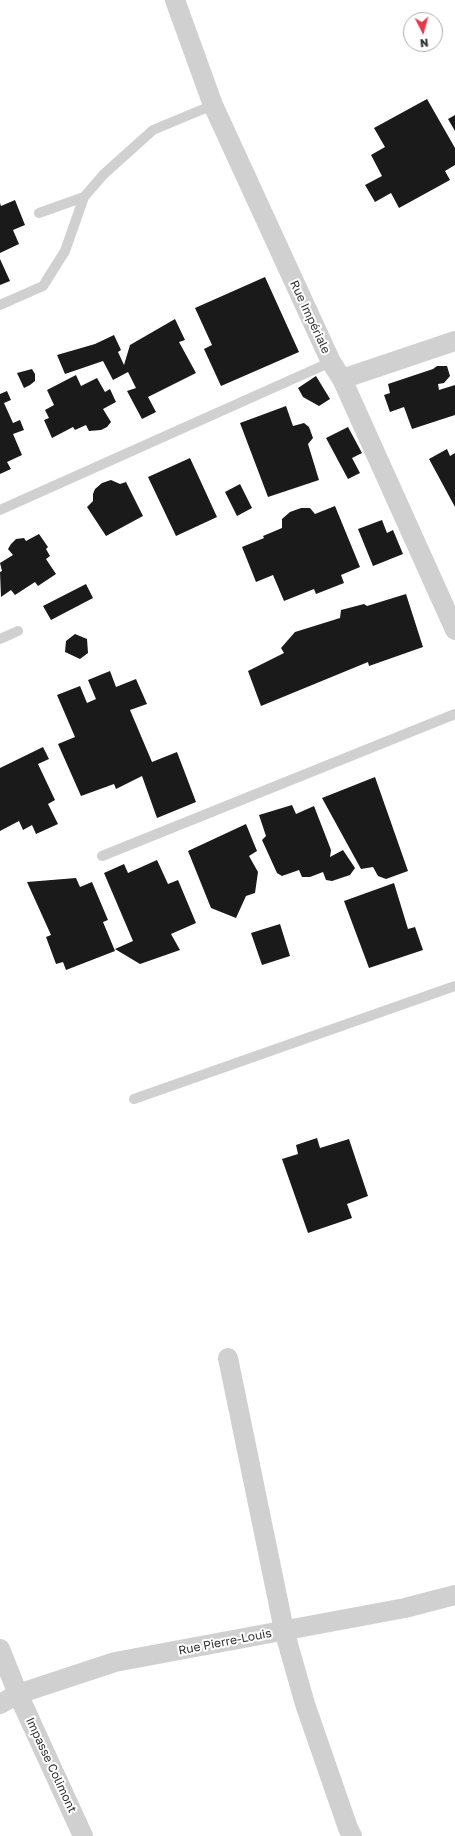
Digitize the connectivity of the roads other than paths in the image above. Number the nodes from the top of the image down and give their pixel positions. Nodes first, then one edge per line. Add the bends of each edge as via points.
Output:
1 (175, 0) edge
2 (213, 105) junction
3 (84, 197) junction
4 (39, 213) dead end
5 (0, 306) edge
6 (455, 341) edge
7 (331, 362) junction
8 (342, 379) junction
9 (0, 510) edge
10 (455, 630) edge
11 (18, 631) dead end
12 (0, 639) edge
13 (455, 714) edge
14 (102, 856) dead end
15 (455, 986) edge
16 (134, 1099) dead end
17 (228, 1358) dead end
18 (455, 1595) edge
19 (284, 1630) junction
20 (0, 1649) edge
21 (18, 1694) junction
22 (0, 1704) edge
23 (84, 1836) edge
24 (352, 1836) edge

1 - 2 street, Rue Impériale
2 - 3 lane via 153,130 104,174
2 - 7 street, Rue Impériale
3 - 4 lane
3 - 5 lane via 65,251 43,286
6 - 8 street
7 - 8 street, Rue Impériale
7 - 9 lane
8 - 10 street, Rue Impériale
11 - 12 lane
13 - 14 lane
15 - 16 lane
17 - 19 street
18 - 19 street, Rue Pierre-Louis via 405,1608
19 - 21 street, Rue Pierre-Louis via 115,1662
19 - 24 street via 305,1704
20 - 21 street, Impasse Colimont
21 - 22 street, Rue Pierre-Louis
21 - 23 street, Impasse Colimont

